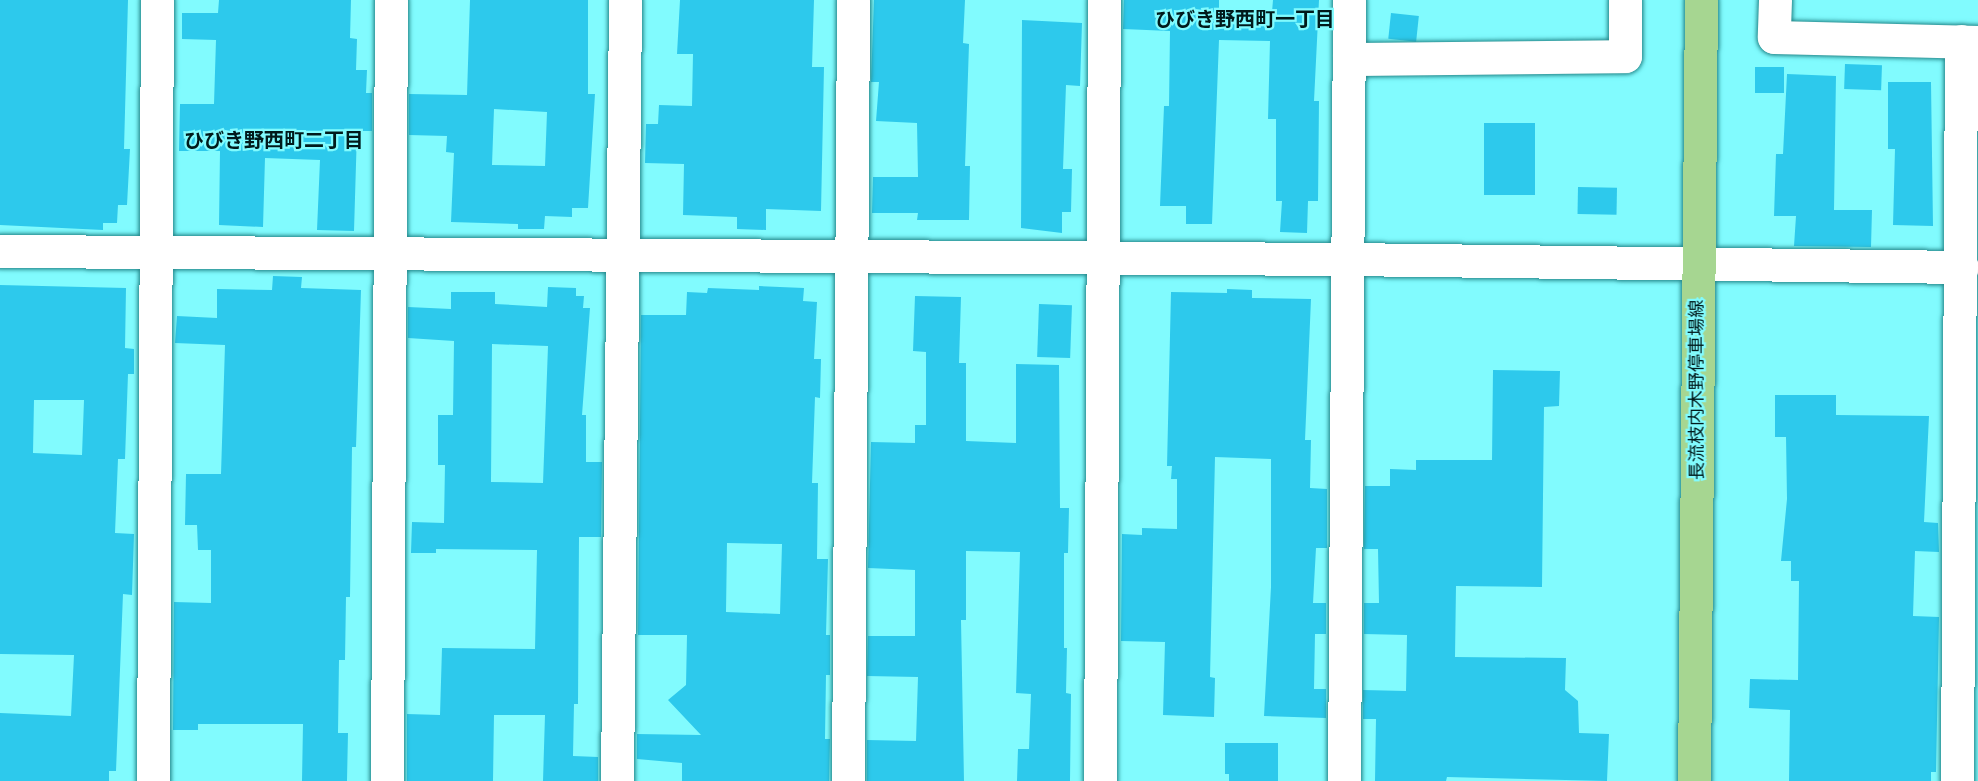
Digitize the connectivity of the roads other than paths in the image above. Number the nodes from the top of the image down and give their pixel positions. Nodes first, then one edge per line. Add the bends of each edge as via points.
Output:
1 (158, 0) edge
2 (391, 0) edge
3 (625, 0) edge
4 (853, 0) edge
5 (1104, 0) edge
6 (1349, 0) edge
7 (1625, 0) edge
8 (1701, 0) edge
9 (1775, 0) edge
10 (1970, 41) edge
11 (1349, 59) junction
12 (157, 250) junction
13 (0, 251) edge
14 (623, 253) junction
15 (389, 255) junction
16 (851, 258) junction
17 (1102, 259) junction
18 (1345, 259) junction
19 (1698, 267) junction
20 (1962, 267) junction
21 (153, 781) edge
22 (387, 781) edge
23 (617, 781) edge
24 (848, 781) edge
25 (1100, 781) edge
26 (1344, 781) edge
27 (1694, 781) edge
28 (1957, 781) edge

1 - 12 street
2 - 15 street
3 - 14 street
4 - 16 street
5 - 17 street
6 - 11 street
7 - 11 street via 1625,56
8 - 19 main road, 長流枝内木野停車場線
9 - 10 street via 1774,36
10 - 20 street
11 - 18 street
12 - 13 street
12 - 15 street
12 - 21 street
14 - 15 street
14 - 16 street
14 - 23 street
15 - 22 street
16 - 17 street
16 - 24 street
17 - 18 street
17 - 25 street
18 - 19 street
18 - 26 street
19 - 20 street
19 - 27 main road, 長流枝内木野停車場線
20 - 28 street

